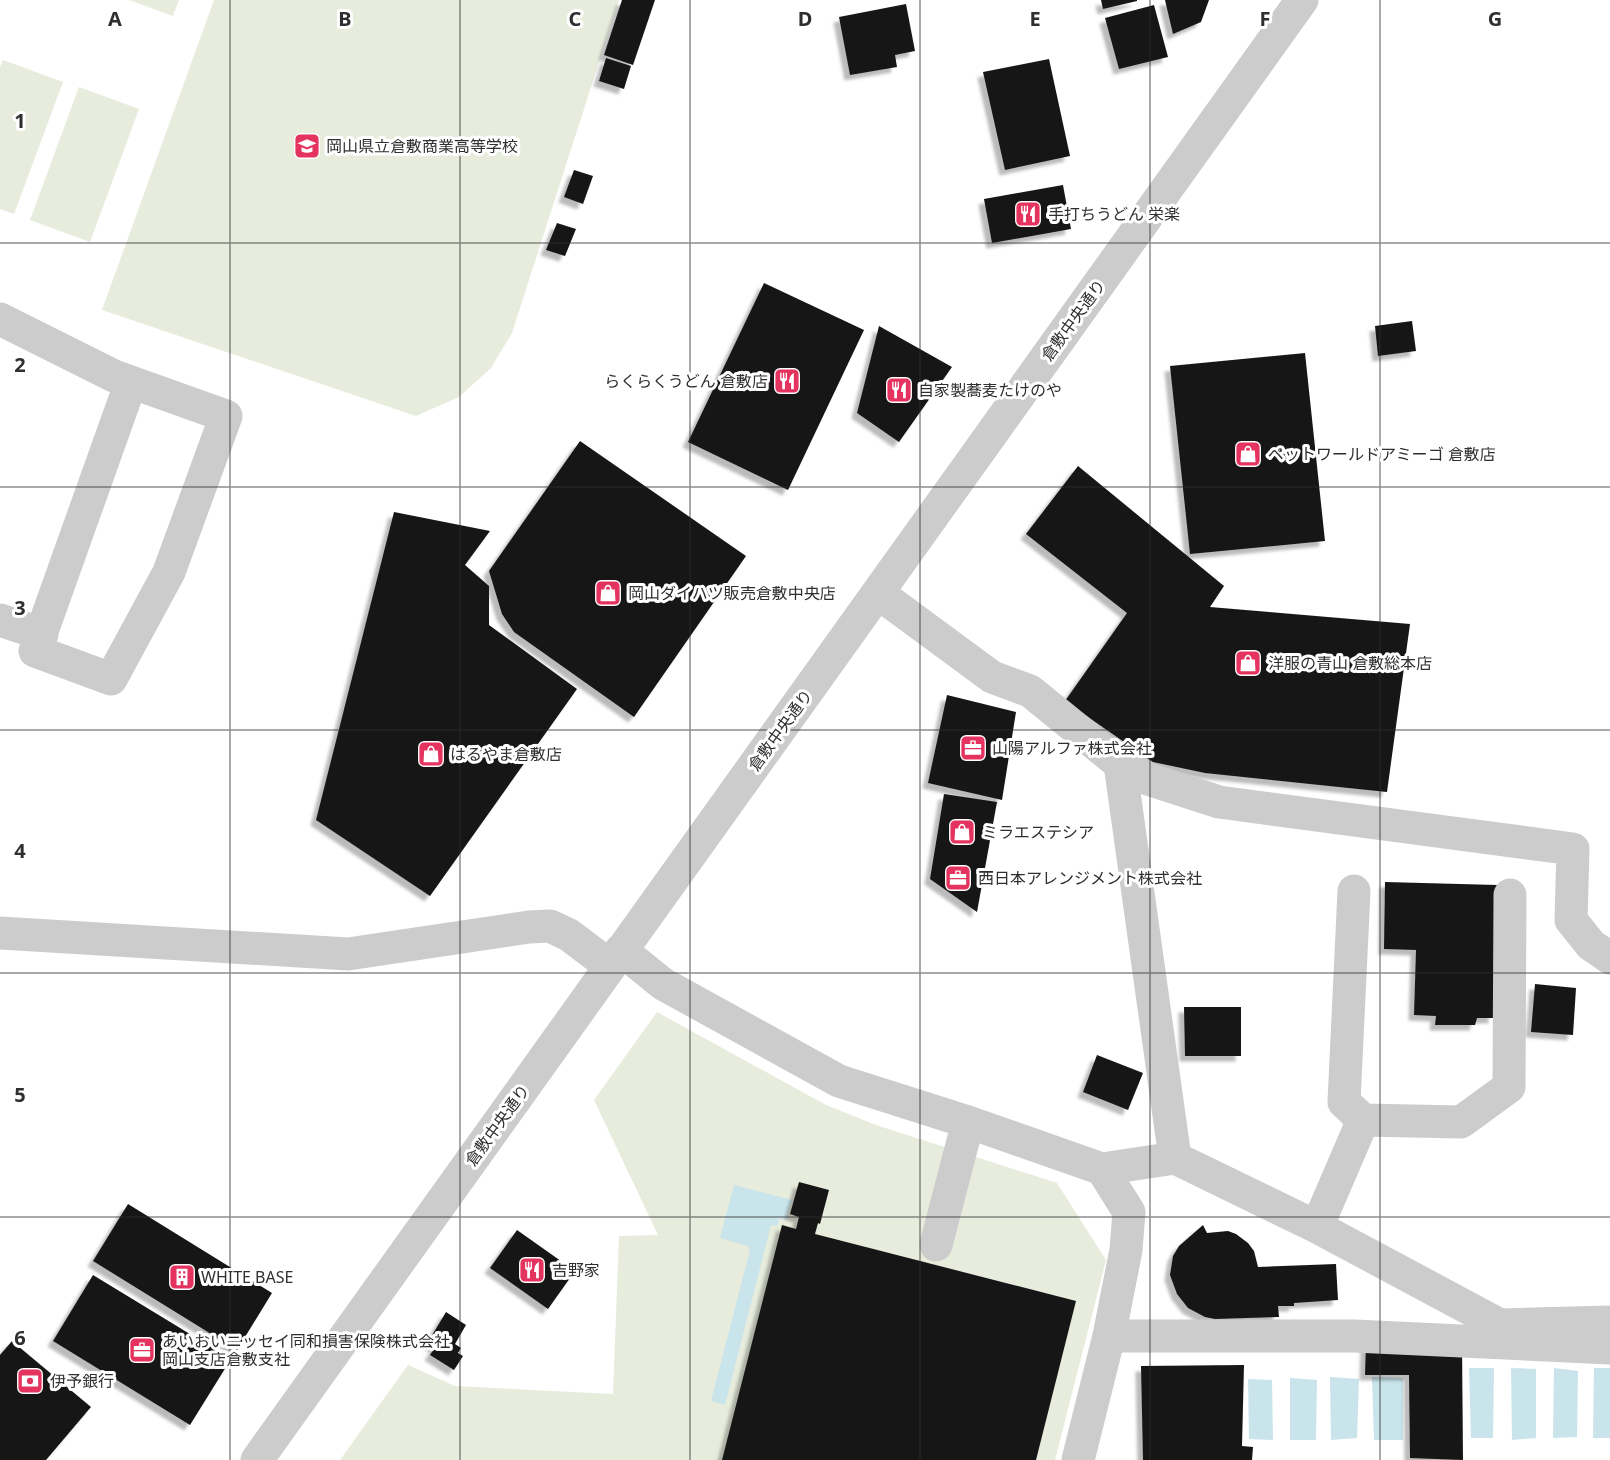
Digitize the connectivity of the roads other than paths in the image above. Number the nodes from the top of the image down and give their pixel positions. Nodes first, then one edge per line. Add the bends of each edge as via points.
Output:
1 (1302, 0) edge
2 (0, 319) edge
3 (131, 382) junction
4 (878, 593) junction
5 (0, 620) edge
6 (42, 634) junction
7 (1120, 764) junction
8 (1354, 891) dead end
9 (1510, 895) dead end
10 (0, 933) edge
11 (616, 958) junction
12 (1610, 958) edge
13 (1363, 1120) junction
14 (968, 1122) junction
15 (1175, 1158) junction
16 (1102, 1169) junction
17 (1317, 1227) junction
18 (936, 1245) dead end
19 (1610, 1322) edge
20 (1109, 1336) junction
21 (1610, 1347) edge
22 (257, 1460) edge
23 (1078, 1460) edge

1 - 4 street, 倉敷中央通り
2 - 3 street
3 - 6 street
3 - 6 street via 225,416 169,572 111,679 35,651
4 - 7 street via 992,677 1030,691
4 - 11 street, 倉敷中央通り
5 - 6 street
7 - 12 street via 1148,779 1219,802 1573,849 1570,920 1591,945
7 - 15 street
8 - 13 street via 1344,1102
9 - 13 street via 1509,1087 1461,1122
10 - 11 street via 348,954 550,926
11 - 14 street via 839,1081
11 - 22 street, 倉敷中央通り
13 - 17 street
14 - 16 street
14 - 18 street
15 - 16 street
15 - 17 street
16 - 20 street via 1129,1212 1126,1250
17 - 19 street via 1500,1325
20 - 21 street via 1354,1336
20 - 23 street

